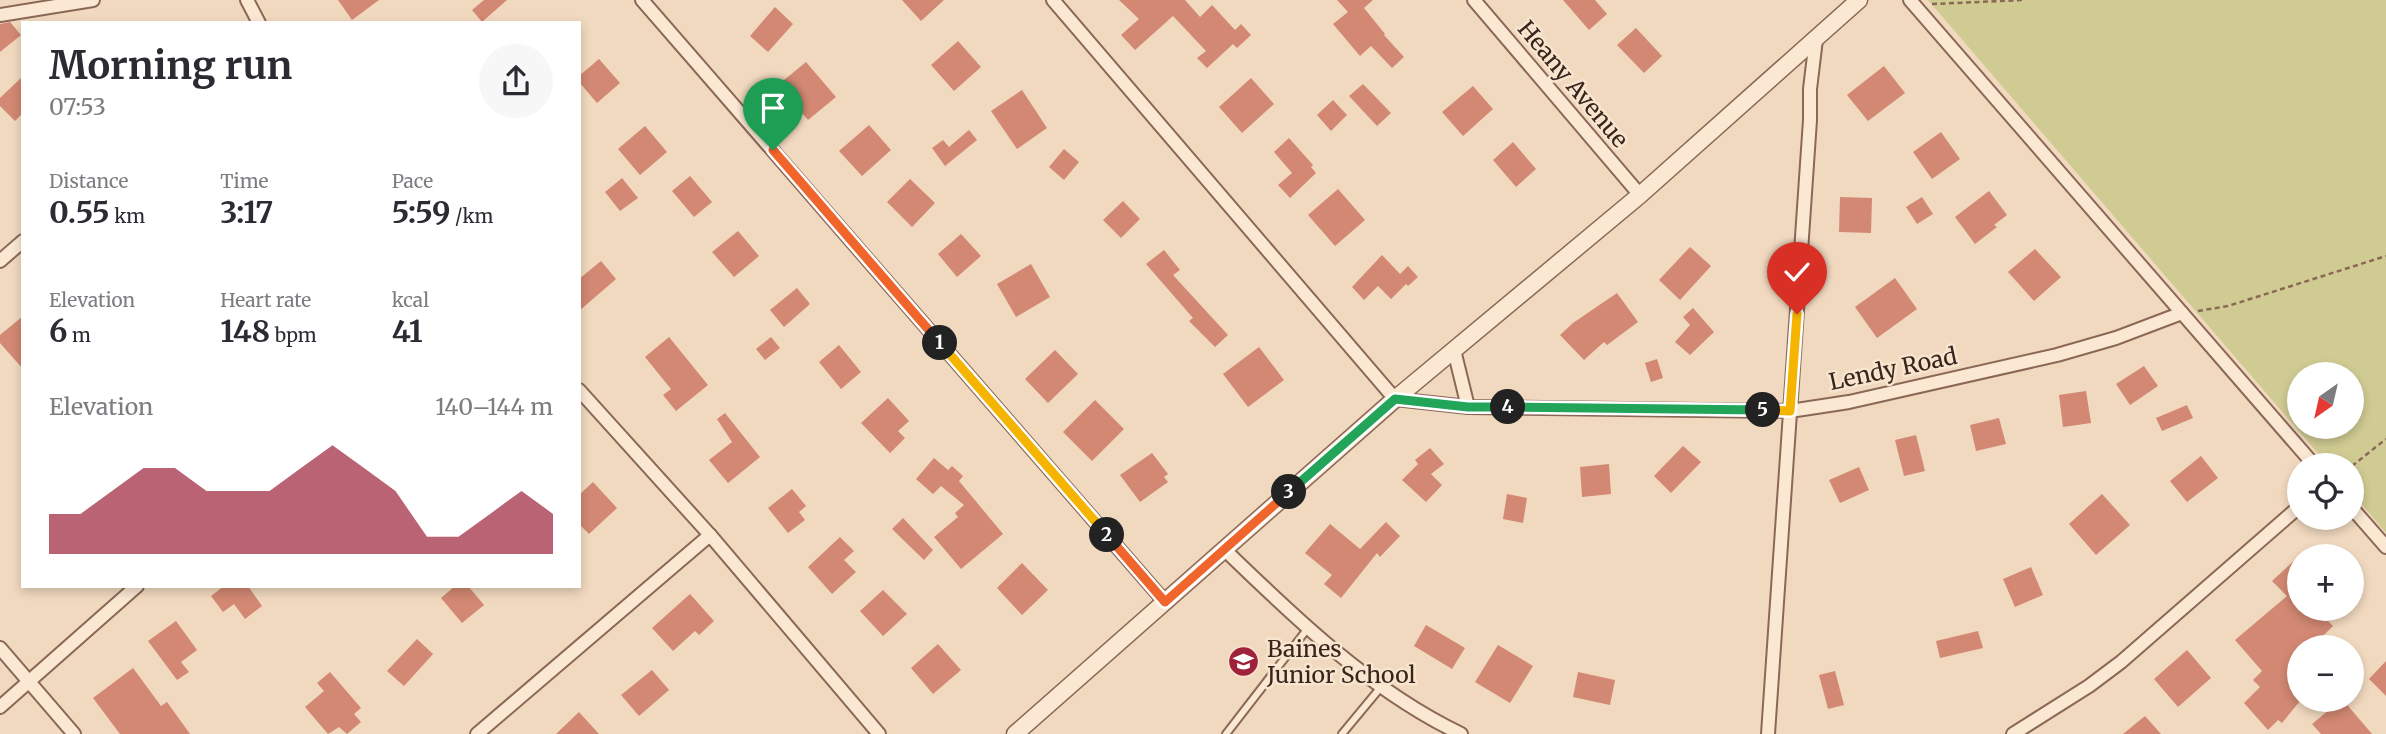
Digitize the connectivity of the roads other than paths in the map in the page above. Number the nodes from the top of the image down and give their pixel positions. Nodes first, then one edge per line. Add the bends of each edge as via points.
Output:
1 (93, 0) edge
2 (247, 0) edge
3 (642, 0) edge
4 (1053, 0) edge
5 (1474, 0) edge
6 (1860, 0) edge
7 (1912, 3) edge
8 (0, 15) edge
9 (258, 21) edge
10 (1816, 38) junction
11 (1640, 195) junction
12 (21, 243) edge
13 (0, 261) edge
14 (2182, 313) junction
15 (1454, 350) junction
16 (581, 392) edge
17 (1395, 399) junction
18 (1468, 407) junction
19 (1790, 411) junction
20 (2304, 453) edge
21 (2287, 517) edge
22 (2364, 522) edge
23 (710, 535) junction
24 (2386, 547) edge
25 (1224, 549) junction
26 (136, 588) edge
27 (1165, 602) junction
28 (1308, 628) junction
29 (0, 648) edge
30 (29, 682) junction
31 (1382, 685) junction
32 (0, 707) edge
33 (75, 734) edge
34 (477, 734) edge
35 (879, 734) edge
36 (1016, 734) edge
37 (1226, 734) edge
38 (1342, 734) edge
39 (1461, 734) edge
40 (1769, 734) edge
41 (2013, 734) edge

1 - 8 street
2 - 9 street
3 - 27 street
4 - 17 street
5 - 11 street, Heany Avenue
6 - 10 street
7 - 14 street
10 - 11 street
10 - 19 street
11 - 15 street
12 - 13 street
14 - 19 street, Lendy Road via 2057,355
14 - 20 street
15 - 17 street
15 - 18 street
16 - 23 street
17 - 18 street, Lendy Road
17 - 25 street
18 - 19 street, Lendy Road
19 - 40 street
21 - 41 street via 2121,662
22 - 24 street
23 - 34 street
23 - 35 street
25 - 27 street
25 - 28 street
26 - 30 street
27 - 36 street
28 - 31 street
28 - 37 lane
29 - 30 street
30 - 32 street
30 - 33 street
31 - 38 lane
31 - 39 street

